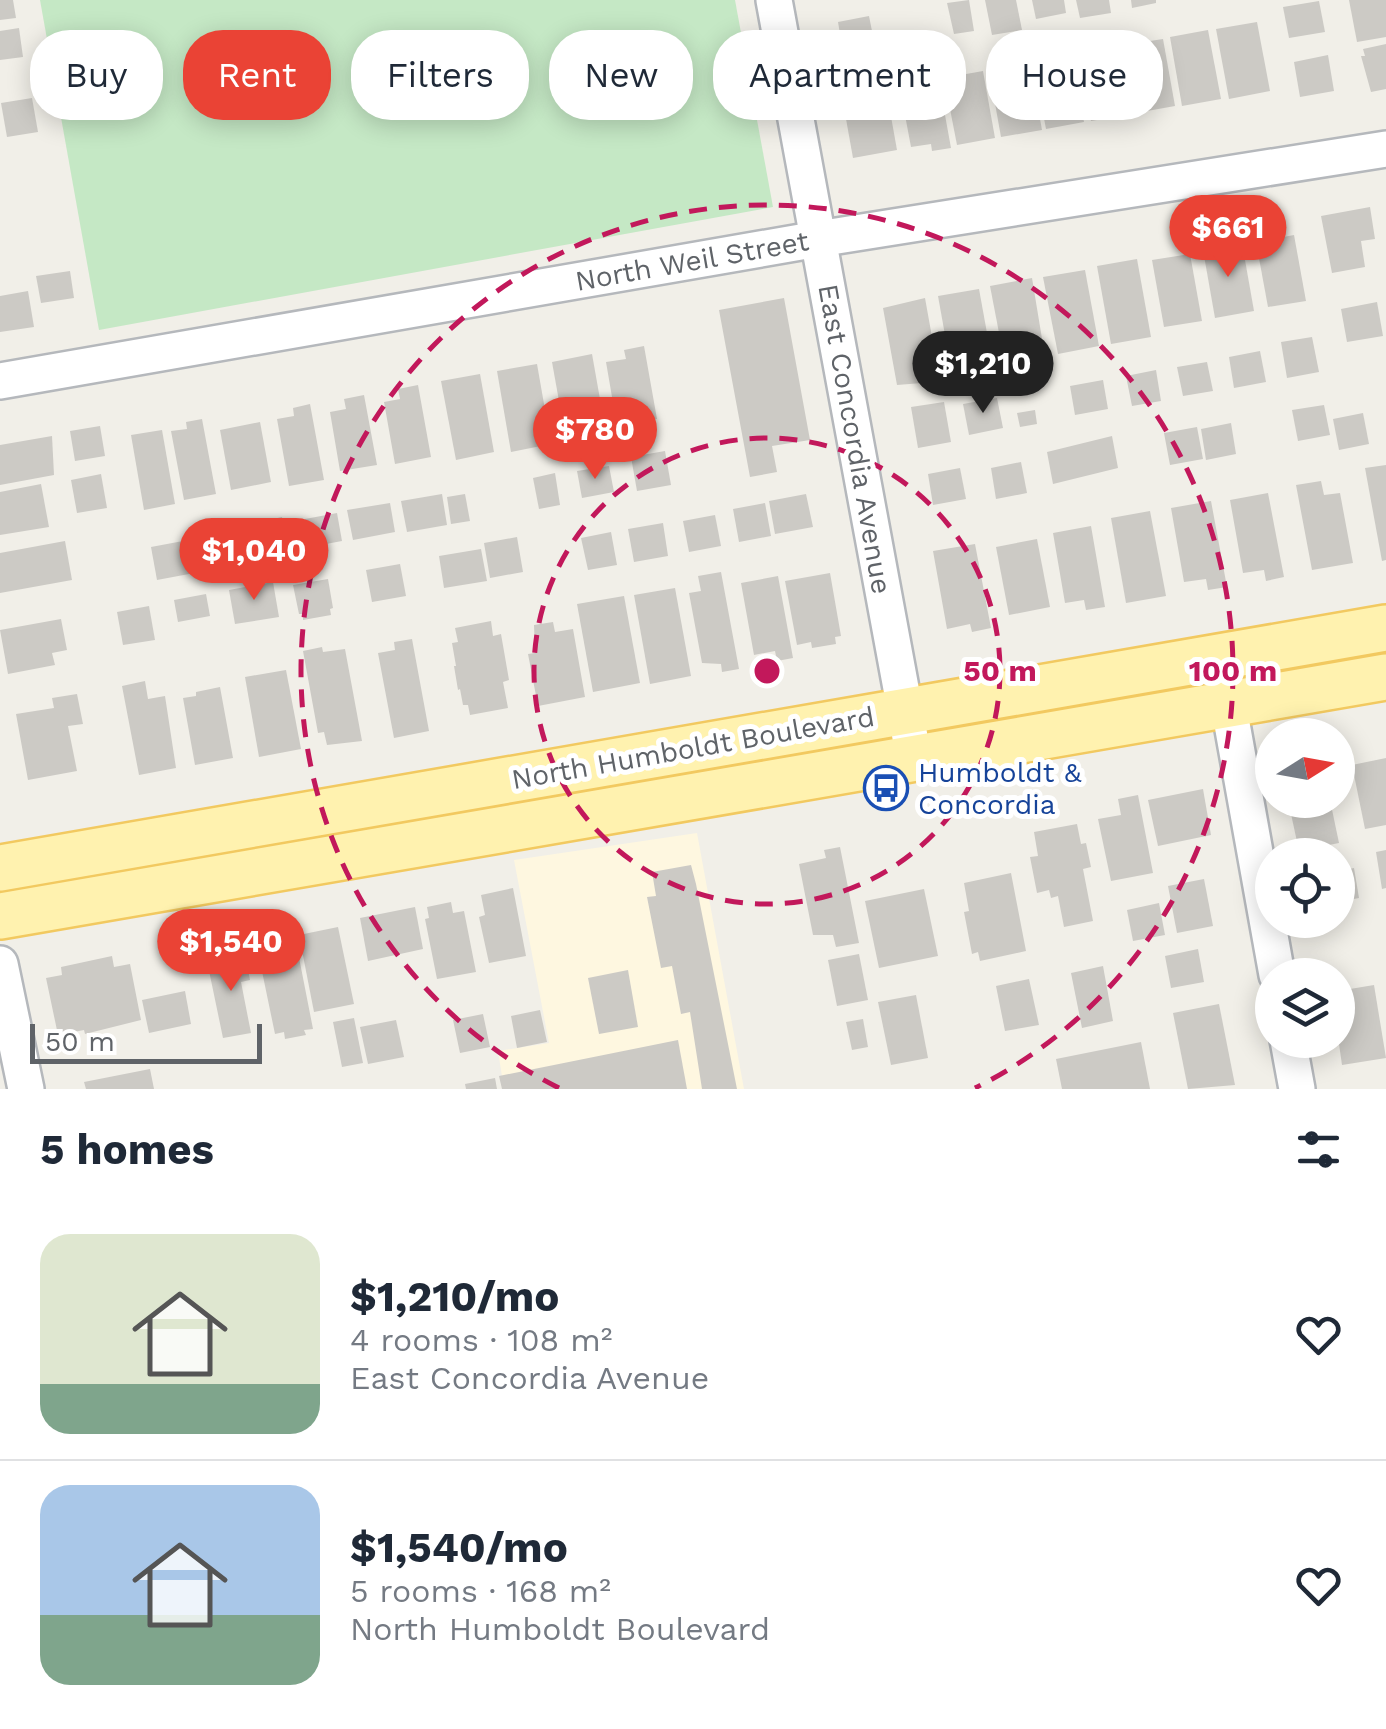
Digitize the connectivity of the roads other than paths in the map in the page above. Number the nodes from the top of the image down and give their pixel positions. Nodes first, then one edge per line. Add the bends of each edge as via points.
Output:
1 (774, 0) edge
2 (1386, 149) edge
3 (818, 239) junction
4 (0, 381) edge
5 (1386, 628) edge
6 (1220, 656) junction
7 (1386, 677) edge
8 (1228, 706) junction
9 (905, 710) junction
10 (914, 759) junction
11 (0, 868) edge
12 (0, 916) edge
13 (1273, 958) edge
14 (0, 964) edge
15 (1291, 1058) edge
16 (26, 1089) edge
17 (1297, 1089) edge

1 - 3 street, East Concordia Avenue
2 - 3 street, North Weil Street
3 - 4 street, North Weil Street
3 - 9 street, East Concordia Avenue
5 - 6 main road, North Humboldt Boulevard
6 - 8 street
6 - 9 main road, North Humboldt Boulevard
7 - 8 main road, North Humboldt Boulevard
8 - 10 main road, North Humboldt Boulevard
8 - 13 street
9 - 10 street, East Concordia Avenue
9 - 11 main road, North Humboldt Boulevard
10 - 12 main road, North Humboldt Boulevard
14 - 16 street
15 - 17 street

